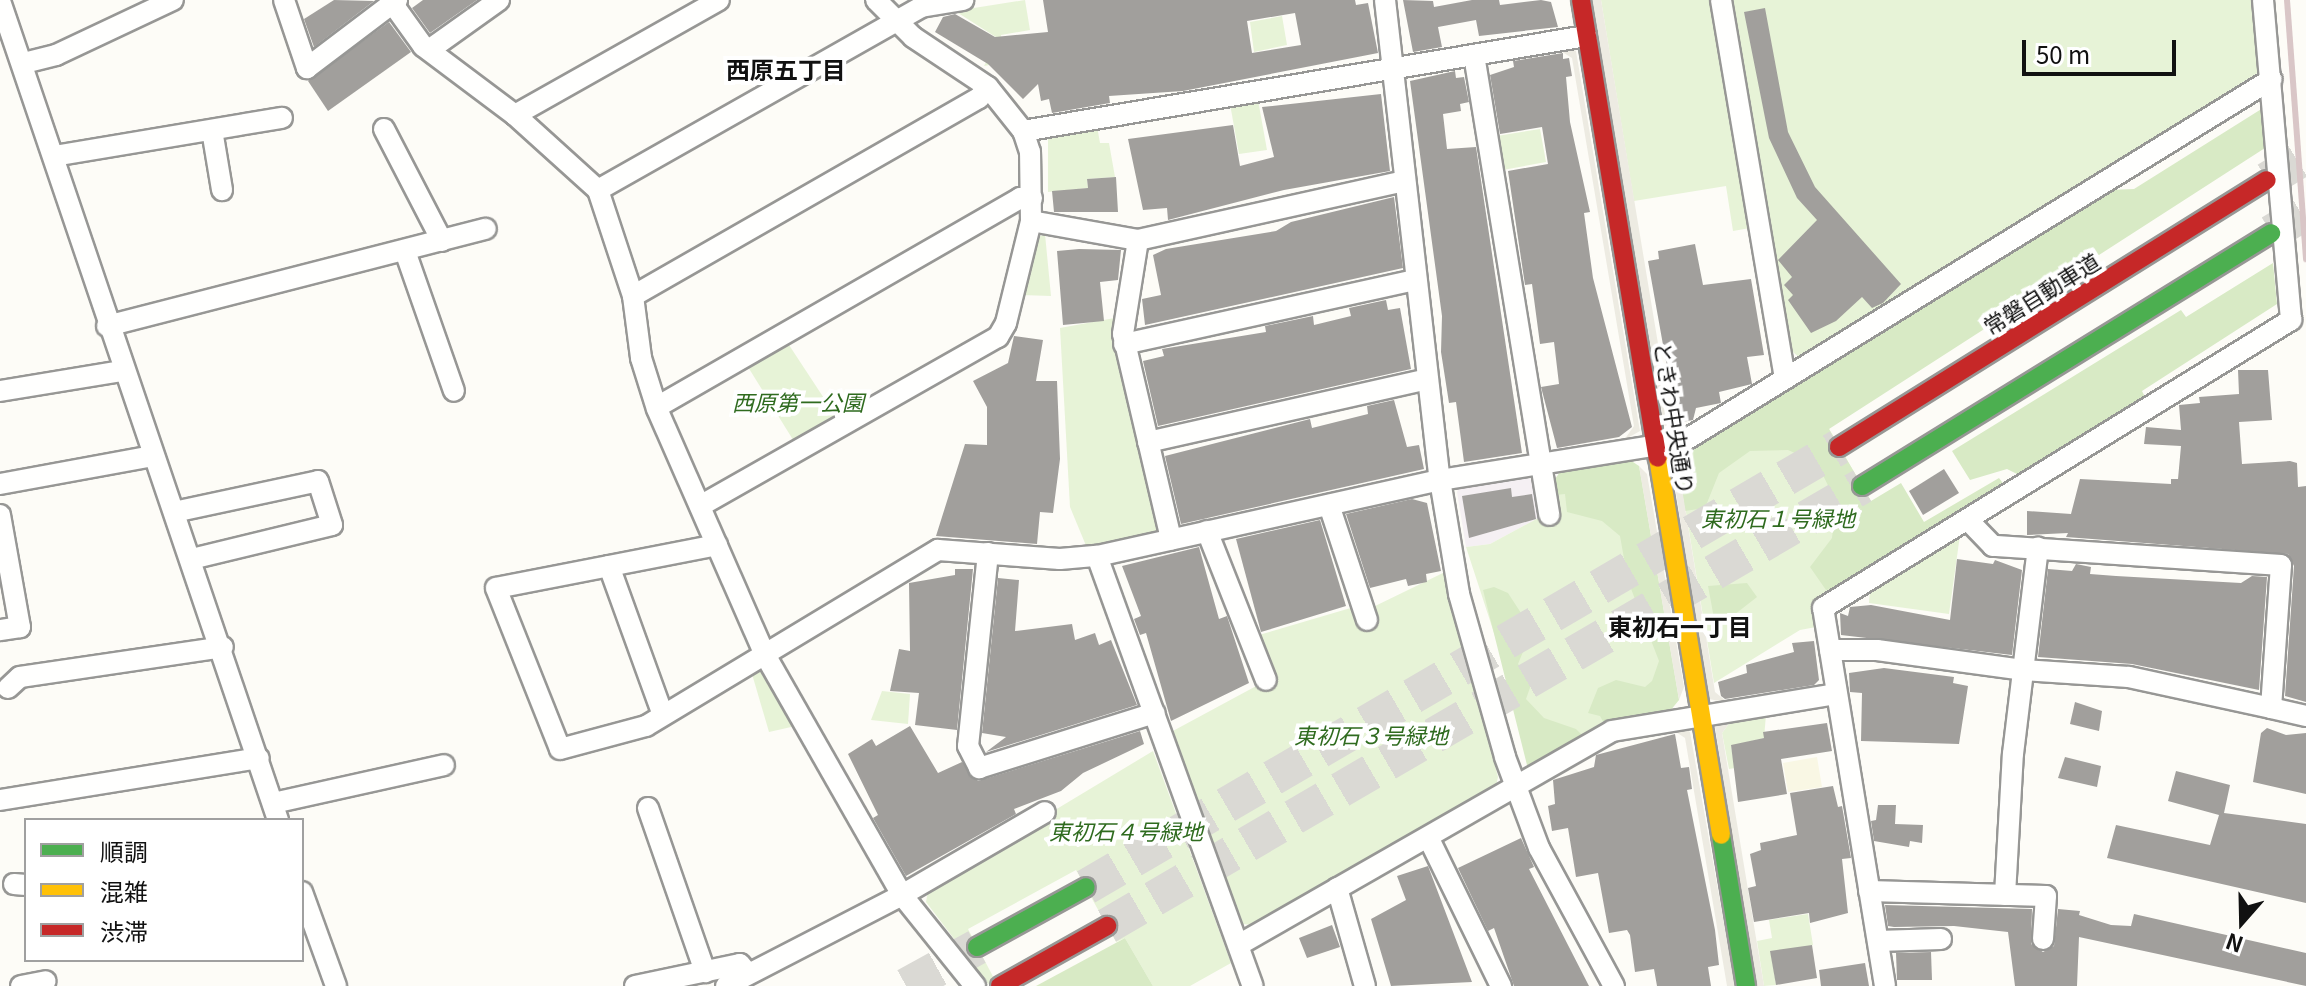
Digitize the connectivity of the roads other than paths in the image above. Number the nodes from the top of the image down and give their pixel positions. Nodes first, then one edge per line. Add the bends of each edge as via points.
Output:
1 (284, 0) edge
2 (499, 0) edge
3 (719, 0) edge
4 (876, 0) edge
5 (963, 0) edge
6 (1385, 0) edge
7 (1581, 0) edge
8 (1721, 0) edge
9 (2263, 0) edge
10 (0, 1) edge
11 (167, 1) edge
12 (393, 1) edge
13 (898, 22) junction
14 (1586, 36) junction
15 (429, 50) junction
16 (1474, 55) junction
17 (24, 63) junction
18 (1394, 68) junction
19 (2272, 79) junction
20 (988, 87) junction
21 (515, 115) junction
22 (282, 118) dead end
23 (384, 129) dead end
24 (212, 130) junction
25 (1023, 131) junction
26 (54, 156) junction
27 (2267, 180) tunnel mouth
28 (1405, 181) junction
29 (222, 190) dead end
30 (598, 190) junction
31 (1032, 198) junction
32 (1031, 221) junction
33 (486, 229) dead end
34 (2271, 233) tunnel mouth
35 (1138, 240) junction
36 (442, 241) junction
37 (405, 251) junction
38 (1416, 280) junction
39 (633, 296) junction
40 (107, 326) junction
41 (1124, 344) junction
42 (122, 371) junction
43 (1428, 379) junction
44 (1785, 379) junction
45 (0, 391) edge
46 (454, 391) dead end
47 (657, 407) junction
48 (1148, 442) junction
49 (1656, 446) junction
50 (1839, 447) tunnel mouth
51 (153, 456) junction
52 (1542, 464) junction
53 (1440, 480) junction
54 (0, 484) edge
55 (1862, 486) tunnel mouth
56 (1329, 505) junction
57 (700, 506) junction
58 (174, 512) junction
59 (0, 515) edge
60 (1549, 515) dead end
61 (1969, 521) junction
62 (1207, 531) junction
63 (1171, 539) junction
64 (717, 545) junction
65 (2038, 548) junction
66 (988, 553) junction
67 (1097, 556) junction
68 (191, 559) junction
69 (609, 566) junction
70 (1367, 620) dead end
71 (0, 630) edge
72 (223, 647) junction
73 (1830, 650) junction
74 (764, 653) junction
75 (2023, 670) junction
76 (1266, 680) dead end
77 (8, 688) dead end
78 (1836, 694) junction
79 (2271, 708) junction
80 (1155, 713) junction
81 (663, 715) junction
82 (1700, 716) junction
83 (2306, 716) edge
84 (259, 758) junction
85 (444, 765) dead end
86 (1516, 788) junction
87 (0, 800) edge
88 (648, 808) dead end
89 (275, 811) edge
90 (1045, 812) dead end
91 (1429, 839) junction
92 (1086, 887) tunnel mouth
93 (1337, 888) junction
94 (1869, 891) junction
95 (902, 895) junction
96 (2005, 895) junction
97 (304, 898) edge
98 (1107, 926) tunnel mouth
99 (1941, 939) dead end
100 (2043, 939) dead end
101 (1878, 941) junction
102 (1242, 943) junction
103 (977, 947) tunnel mouth
104 (705, 972) junction
105 (748, 974) junction
106 (46, 981) dead end
107 (21, 986) edge
108 (336, 986) edge
109 (635, 986) edge
110 (726, 986) edge
111 (975, 986) edge
112 (1000, 986) edge
113 (1253, 986) edge
114 (1365, 986) edge
115 (1501, 986) edge
116 (1614, 986) edge
117 (1746, 986) edge
118 (1885, 986) edge

1 - 12 street via 307,68
2 - 15 street
3 - 21 street
4 - 13 street
5 - 13 street via 921,7
6 - 18 street
7 - 14 main road, ときわ中央通り
8 - 44 street
9 - 19 street
10 - 17 street
11 - 17 street via 56,55
12 - 15 street
13 - 20 street
13 - 30 street
14 - 16 street
14 - 49 main road, ときわ中央通り
15 - 21 street
16 - 18 street
16 - 52 street
17 - 26 street
18 - 25 street
18 - 28 street
19 - 44 street
19 - 61 street via 2291,320
20 - 25 street
20 - 39 street via 979,98
21 - 30 street
22 - 24 street
23 - 36 street
24 - 26 street
24 - 29 street
25 - 31 street via 1030,152
26 - 40 street
27 - 50 main road, 常磐自動車道
28 - 35 street
28 - 38 street
30 - 39 street
31 - 32 street
31 - 47 street via 1020,198
32 - 35 street
32 - 57 street via 998,337
33 - 36 street
34 - 55 main road
35 - 41 street
36 - 37 street
37 - 40 street
37 - 46 street
38 - 41 street
38 - 43 street
39 - 47 street via 641,358
40 - 42 street
41 - 48 street
42 - 45 street
42 - 51 street
43 - 48 street
43 - 53 street
44 - 49 street via 1684,441
47 - 57 street
48 - 63 street
49 - 52 street
49 - 82 main road, ときわ中央通り
51 - 54 street
51 - 58 street
52 - 53 street
52 - 60 street
53 - 56 street
53 - 86 street via 1459,594
56 - 62 street
56 - 70 street
57 - 64 street
58 - 68 street
58 - 68 street via 318,481 332,525
59 - 71 street via 20,627
61 - 65 street via 1993,546
61 - 73 street via 1823,608
62 - 63 street
62 - 76 street
63 - 67 street
64 - 69 street
64 - 74 street
65 - 75 street
65 - 79 street via 2281,565
66 - 67 street via 1060,559
66 - 74 street via 938,550
66 - 80 street via 968,746 979,768
67 - 80 street
68 - 72 street
69 - 81 street
69 - 81 street via 496,588 560,749 646,726
72 - 77 street via 20,677
72 - 84 street
73 - 75 street via 1877,650
73 - 78 street
74 - 81 street
74 - 95 street
75 - 79 street via 2129,677
75 - 96 street
78 - 82 street
78 - 94 street
79 - 83 street
80 - 102 street
82 - 86 street via 1612,731
82 - 117 main road, ときわ中央通り
84 - 87 street
84 - 89 street
85 - 89 street
86 - 91 street
86 - 116 street via 1539,848
88 - 104 street
90 - 95 street
91 - 93 street
91 - 115 street
92 - 103 main road
93 - 102 street
93 - 114 street
94 - 96 street
94 - 101 street
95 - 105 street
95 - 111 street
96 - 100 street via 2046,896
97 - 108 street
98 - 112 main road
99 - 101 street
101 - 118 street
102 - 113 street
104 - 105 street via 740,964
104 - 109 street
105 - 110 street
106 - 107 street

